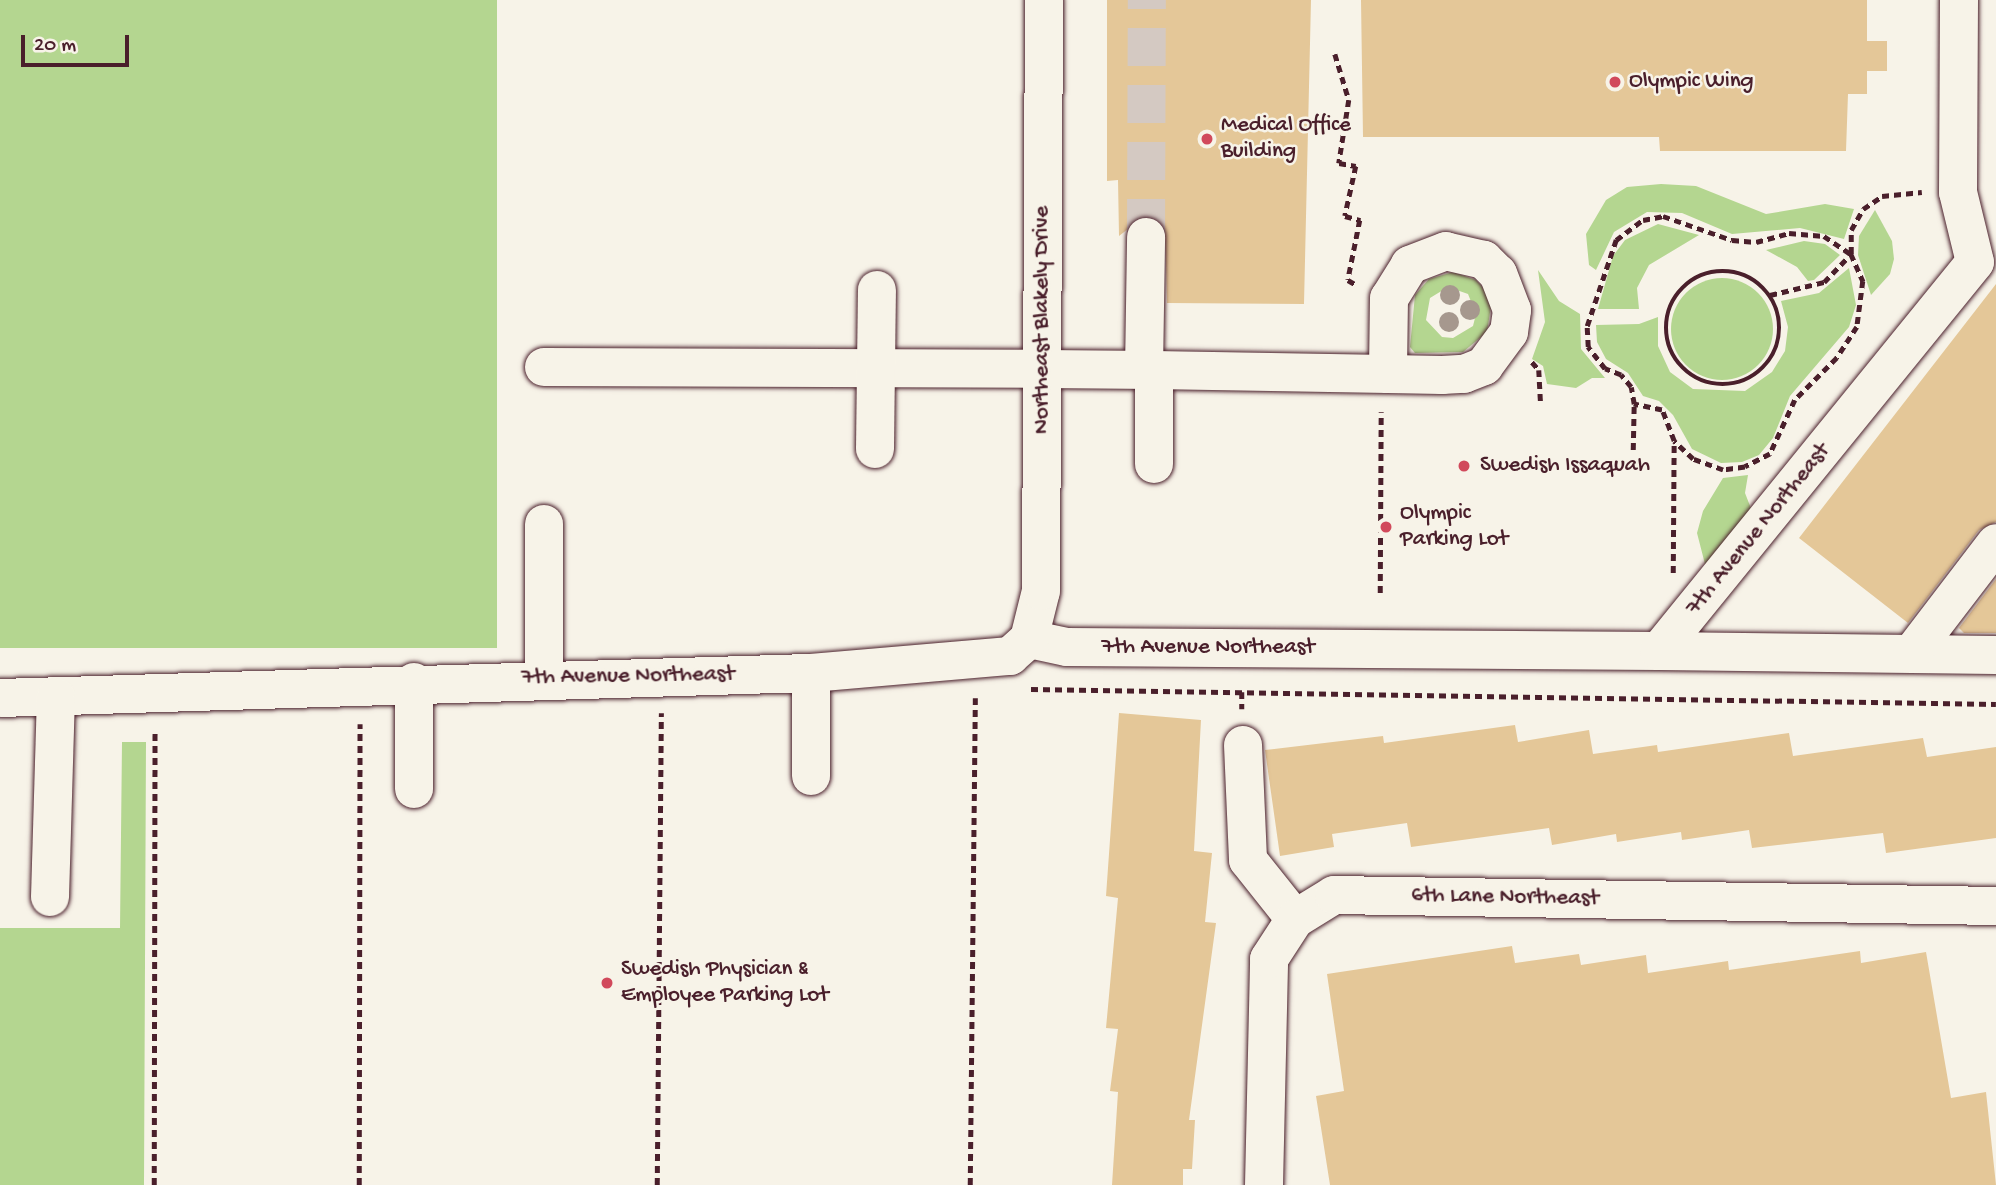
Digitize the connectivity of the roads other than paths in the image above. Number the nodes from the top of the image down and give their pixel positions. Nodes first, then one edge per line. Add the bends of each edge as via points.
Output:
1 (1044, 0) edge
2 (1959, 0) edge
3 (1146, 237) tunnel mouth
4 (1985, 263) edge
5 (877, 290) dead end
6 (544, 367) dead end
7 (876, 369) junction
8 (1043, 369) junction
9 (1149, 370) junction
10 (1385, 388) road end
11 (874, 449) dead end
12 (1154, 464) dead end
13 (544, 524) dead end
14 (1996, 543) edge
15 (1029, 639) junction
16 (1659, 651) junction
17 (1912, 653) junction
18 (1996, 654) edge
19 (811, 673) junction
20 (544, 679) junction
21 (414, 682) junction
22 (57, 697) junction
23 (0, 698) edge
24 (1243, 745) dead end
25 (811, 776) dead end
26 (414, 789) dead end
27 (50, 897) dead end
28 (1996, 906) edge
29 (1295, 919) junction
30 (1264, 1185) edge

1 - 8 street, Northeast Blakely Drive
2 - 4 street, 7th Avenue Northeast via 1958,192
3 - 9 street
4 - 16 street, 7th Avenue Northeast
5 - 7 street
6 - 7 street
7 - 8 street
7 - 11 street
8 - 9 street
8 - 15 street, Northeast Blakely Drive via 1041,592
9 - 10 street
9 - 12 street
13 - 20 street
14 - 17 street
15 - 16 street, 7th Avenue Northeast via 1067,647
15 - 19 street, 7th Avenue Northeast via 1010,656 974,662
16 - 17 street
17 - 18 street
19 - 20 street, 7th Avenue Northeast
19 - 25 street
20 - 21 street, 7th Avenue Northeast
21 - 22 street, 7th Avenue Northeast
21 - 26 street
22 - 23 street, 7th Avenue Northeast
22 - 27 street
24 - 29 street via 1248,860
28 - 29 street, 6th Lane Northeast via 1335,895
29 - 30 street, 6th Lane Northeast via 1269,959

